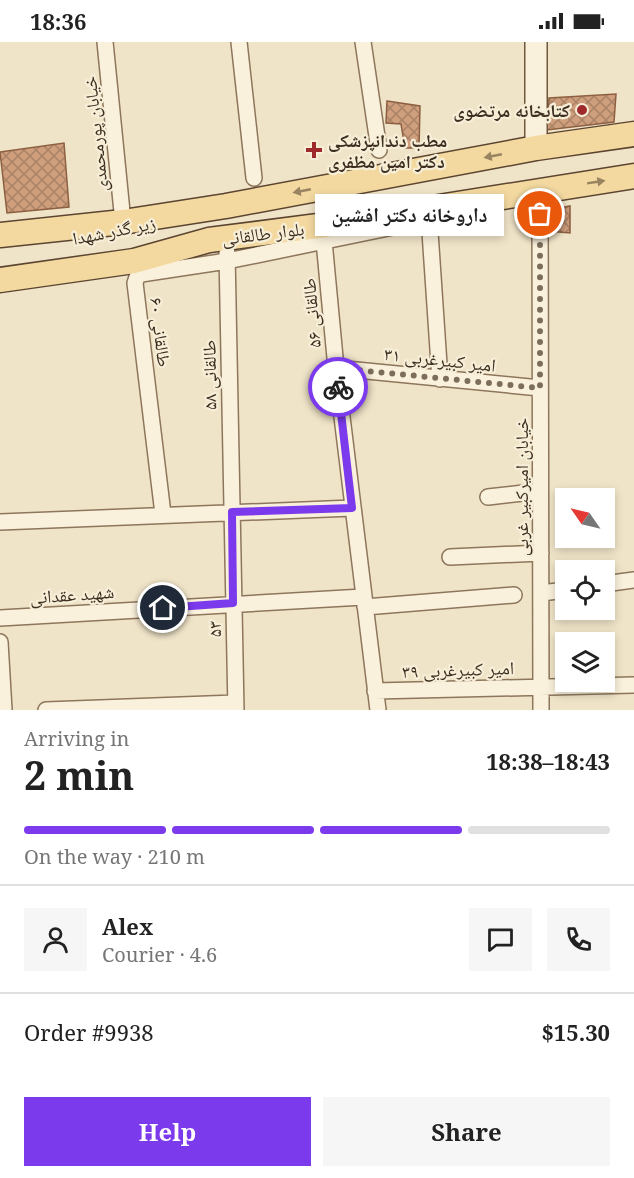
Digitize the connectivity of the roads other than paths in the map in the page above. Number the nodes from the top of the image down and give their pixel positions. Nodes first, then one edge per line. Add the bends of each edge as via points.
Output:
1 (105, 42) edge
2 (239, 42) edge
3 (363, 42) edge
4 (536, 42) edge
5 (634, 134) edge
6 (536, 148) junction
7 (379, 150) dead end
8 (634, 176) edge
9 (254, 178) dead end
10 (540, 192) junction
11 (226, 206) junction
12 (123, 222) junction
13 (398, 226) dead end
14 (430, 232) dead end
15 (0, 235) edge
16 (324, 241) junction
17 (221, 246) junction
18 (0, 250) edge
19 (0, 266) edge
20 (0, 280) edge
21 (336, 368) junction
22 (440, 379) junction
23 (540, 388) junction
24 (540, 491) junction
25 (488, 497) dead end
26 (352, 508) junction
27 (232, 512) junction
28 (163, 514) junction
29 (0, 522) edge
30 (541, 553) junction
31 (450, 557) dead end
32 (634, 580) edge
33 (615, 583) edge
34 (555, 591) edge
35 (541, 593) junction
36 (514, 595) dead end
37 (364, 602) junction
38 (233, 603) junction
39 (0, 618) edge
40 (0, 642) edge
41 (634, 685) edge
42 (541, 686) junction
43 (375, 691) junction
44 (3, 705) edge
45 (235, 707) edge
46 (46, 710) edge
47 (378, 710) edge
48 (541, 710) edge

1 - 12 street, خیابان پورمحمدی
2 - 9 street
3 - 7 street
4 - 6 street
5 - 6 main road, بلوار طالقانی
6 -> 11 main road, بلوار طالقانی
10 -> 8 main road, بلوار طالقانی
10 - 17 main road, بلوار طالقانی via 326,225
10 - 23 street, خیابان امیرکبیر غربی
11 - 12 main road, بلوار طالقانی
11 - 18 main road, زیر گذر شهدا via 121,231
12 - 15 main road, بلوار طالقانی
13 - 16 street, طالقانی ۶۰
14 - 22 street
16 - 17 street, طالقانی ۶۰
16 - 21 street, طالقانی ۵۶
17 - 19 main road, زیر گذر شهدا via 124,248
17 - 20 main road, بلوار طالقانی
17 - 27 street, طالقانی ۵۸
17 - 28 street, طالقانی ۶۰ via 136,277
21 - 22 street, امیر کبیرغربی ۳۱
21 - 26 street, طالقانی ۵۶
22 - 23 street, امیر کبیرغربی ۳۱
23 - 24 street, خیابان امیرکبیر غربی
24 - 25 street
24 - 30 street, خیابان امیرکبیر غربی
26 - 27 street
26 - 37 street, طالقانی ۵۶
27 - 28 street
27 - 38 street, ۵۳
28 - 29 street
30 - 31 street
30 - 35 street, خیابان امیرکبیر غربی
32 - 33 street
34 - 35 street
35 - 42 street, خیابان امیرکبیر غربی
36 - 37 street, شهید عقدانی
37 - 38 street, شهید عقدانی
37 - 43 street, طالقانی ۵۶
38 - 39 street, شهید عقدانی
38 - 45 street, ۵۳
40 - 44 street
41 - 42 street, امیر کبیرغربی ۳۹
42 - 43 street, امیر کبیرغربی ۳۹
42 - 48 street, خیابان امیرکبیر غربی
43 - 47 street, طالقانی ۵۶
45 - 46 street

